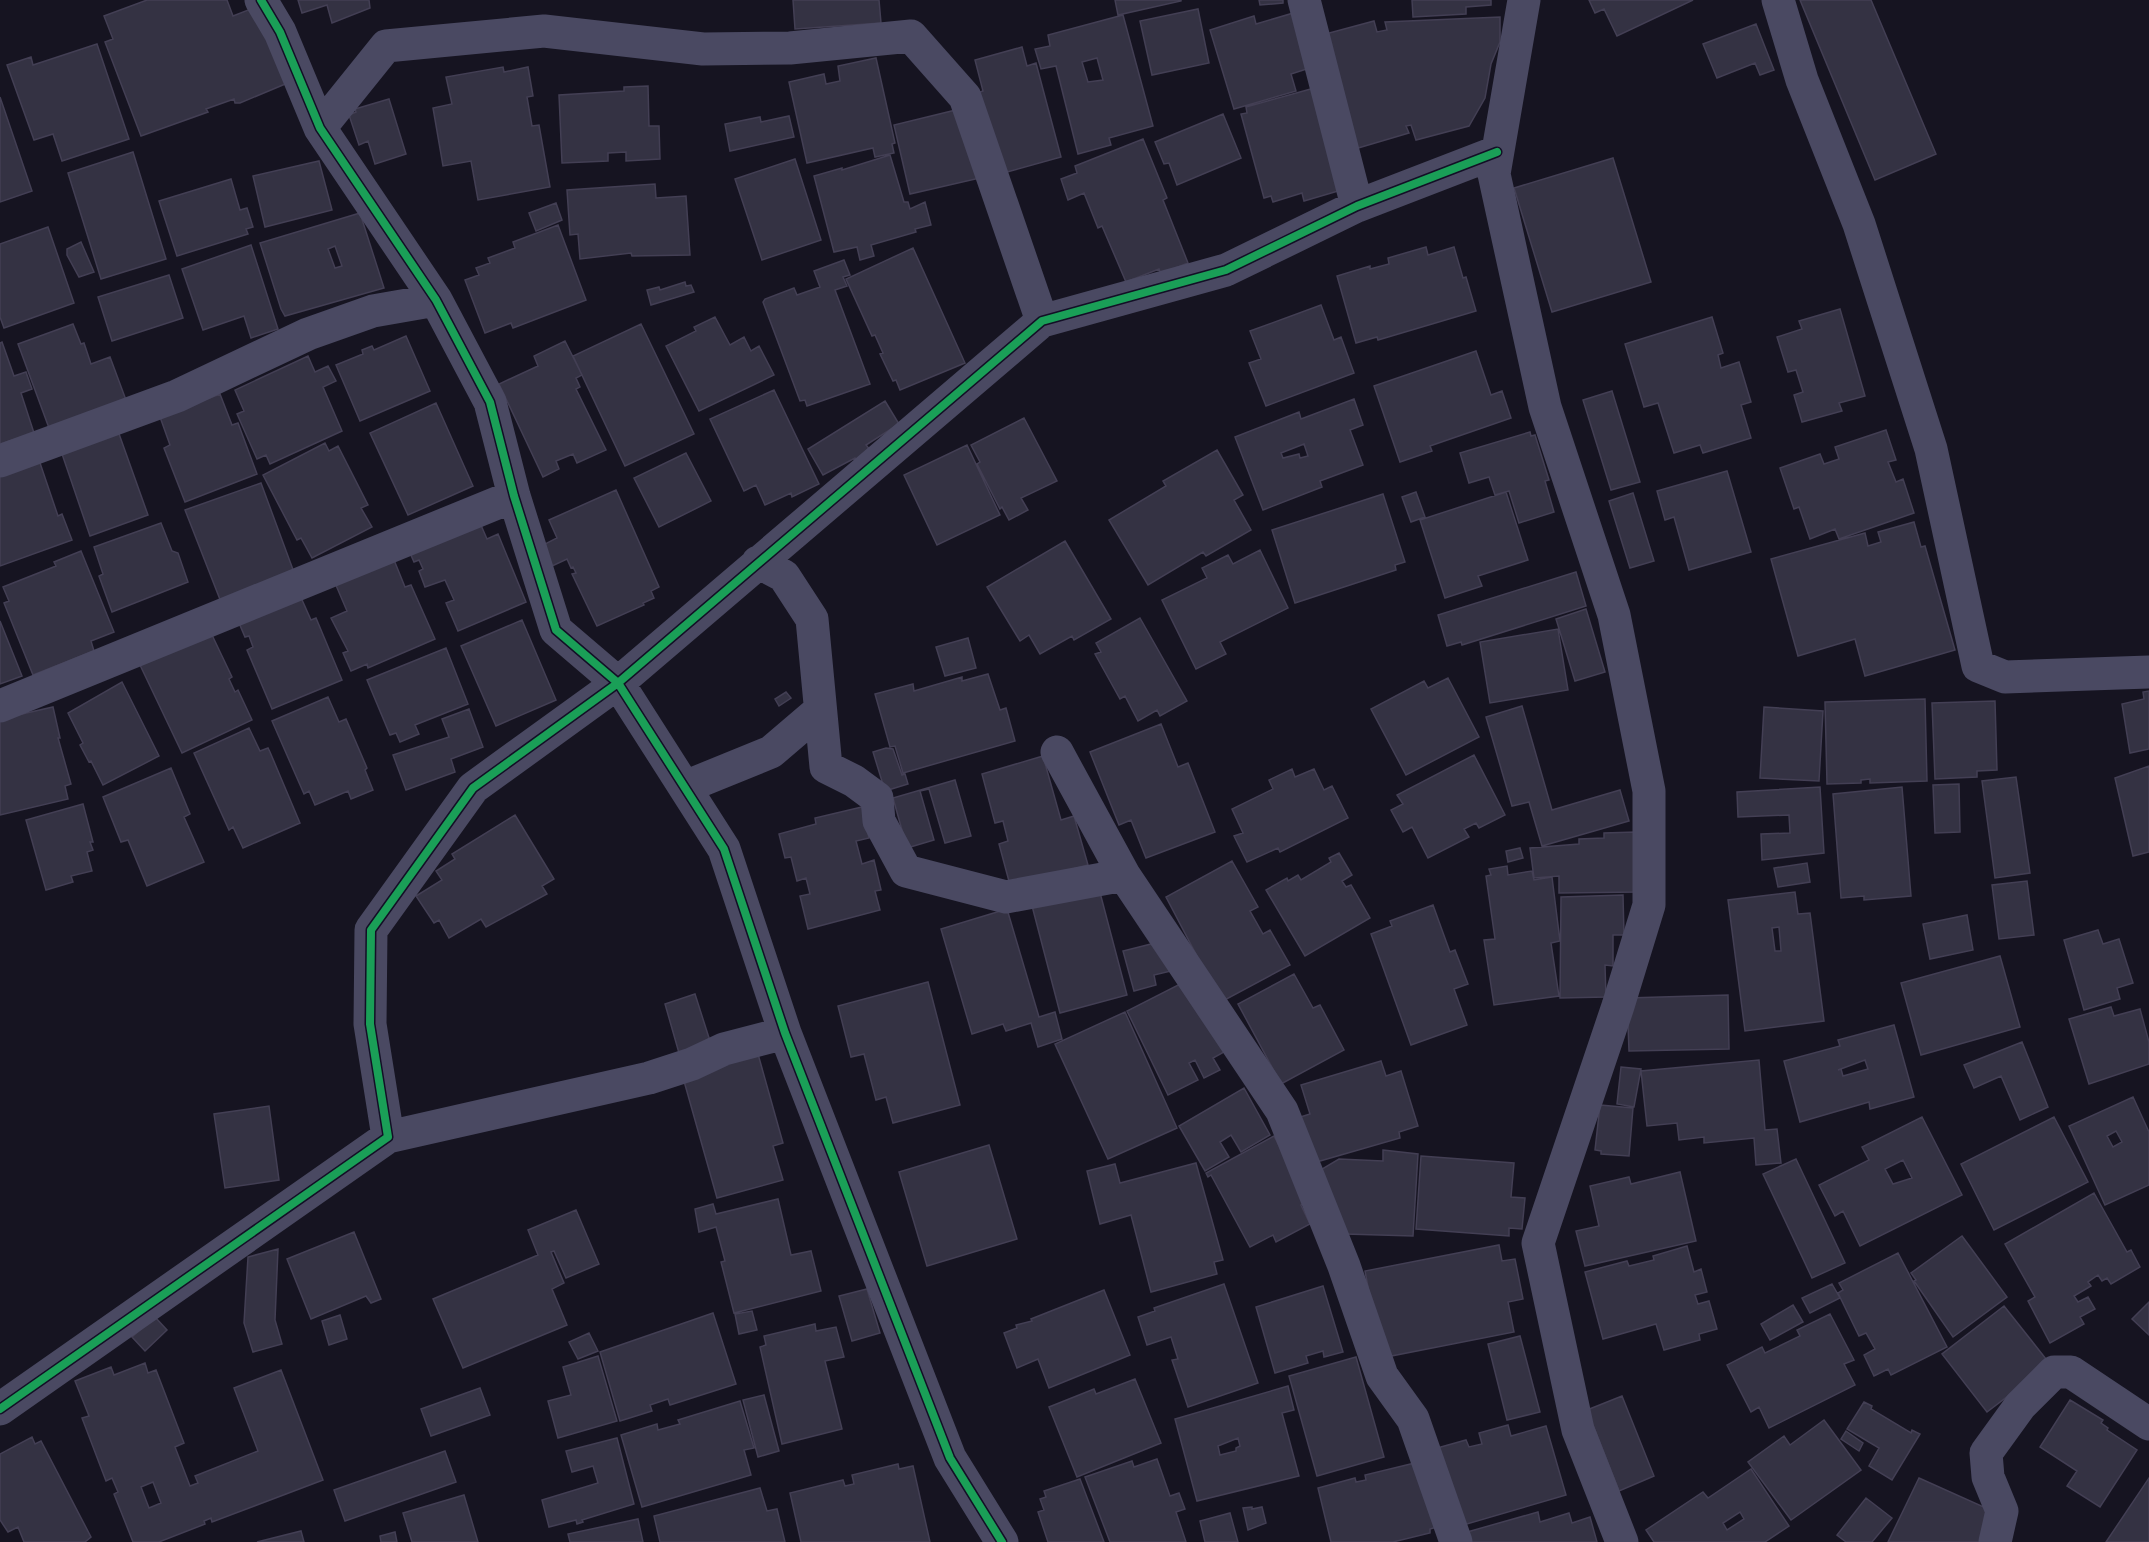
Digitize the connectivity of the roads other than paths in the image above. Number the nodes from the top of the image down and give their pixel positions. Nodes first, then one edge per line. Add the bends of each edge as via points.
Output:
1 (261, 0) edge
2 (1304, 0) edge
3 (1524, 0) edge
4 (1778, 0) edge
5 (320, 128) junction
6 (1497, 152) junction
7 (1357, 206) junction
8 (435, 300) junction
9 (1042, 321) junction
10 (0, 461) edge
11 (514, 496) junction
12 (758, 562) junction
13 (2149, 672) edge
14 (618, 683) junction
15 (0, 706) edge
16 (819, 711) junction
17 (1057, 752) dead end
18 (685, 787) junction
19 (1124, 874) junction
20 (784, 1033) junction
21 (388, 1137) junction
22 (0, 1409) edge
23 (2149, 1424) edge
24 (1002, 1542) edge
25 (1456, 1542) edge
26 (1622, 1542) edge
27 (1995, 1542) edge

1 - 5 street via 280,32
2 - 7 street
3 - 6 street
4 - 13 street via 1802,80 1858,224 1931,449 1978,666 2005,677
5 - 8 street
5 - 9 street via 386,46 544,31 703,49 790,48 911,36 965,97
6 - 7 street
6 - 26 street via 1494,174 1545,408 1614,615 1649,791 1648,905 1538,1243 1578,1430
7 - 9 street via 1226,270
8 - 10 street via 373,311 308,334 177,396
8 - 11 street via 490,402
9 - 12 street
11 - 14 street via 556,630
11 - 15 street
12 - 14 street
12 - 16 street via 784,576 812,620
14 - 18 street
14 - 21 street via 473,788 371,930 370,1024
16 - 18 street via 771,752
16 - 19 street via 826,767 877,798 879,821 906,871 1006,897
17 - 19 street
18 - 20 street via 724,849
19 - 25 street via 1282,1111 1344,1266 1382,1376 1413,1419
20 - 21 street via 724,1049 649,1078
20 - 24 street via 950,1458
21 - 22 street
23 - 27 street via 2071,1372 2054,1372 2020,1406 1986,1453 1988,1478 2002,1511

